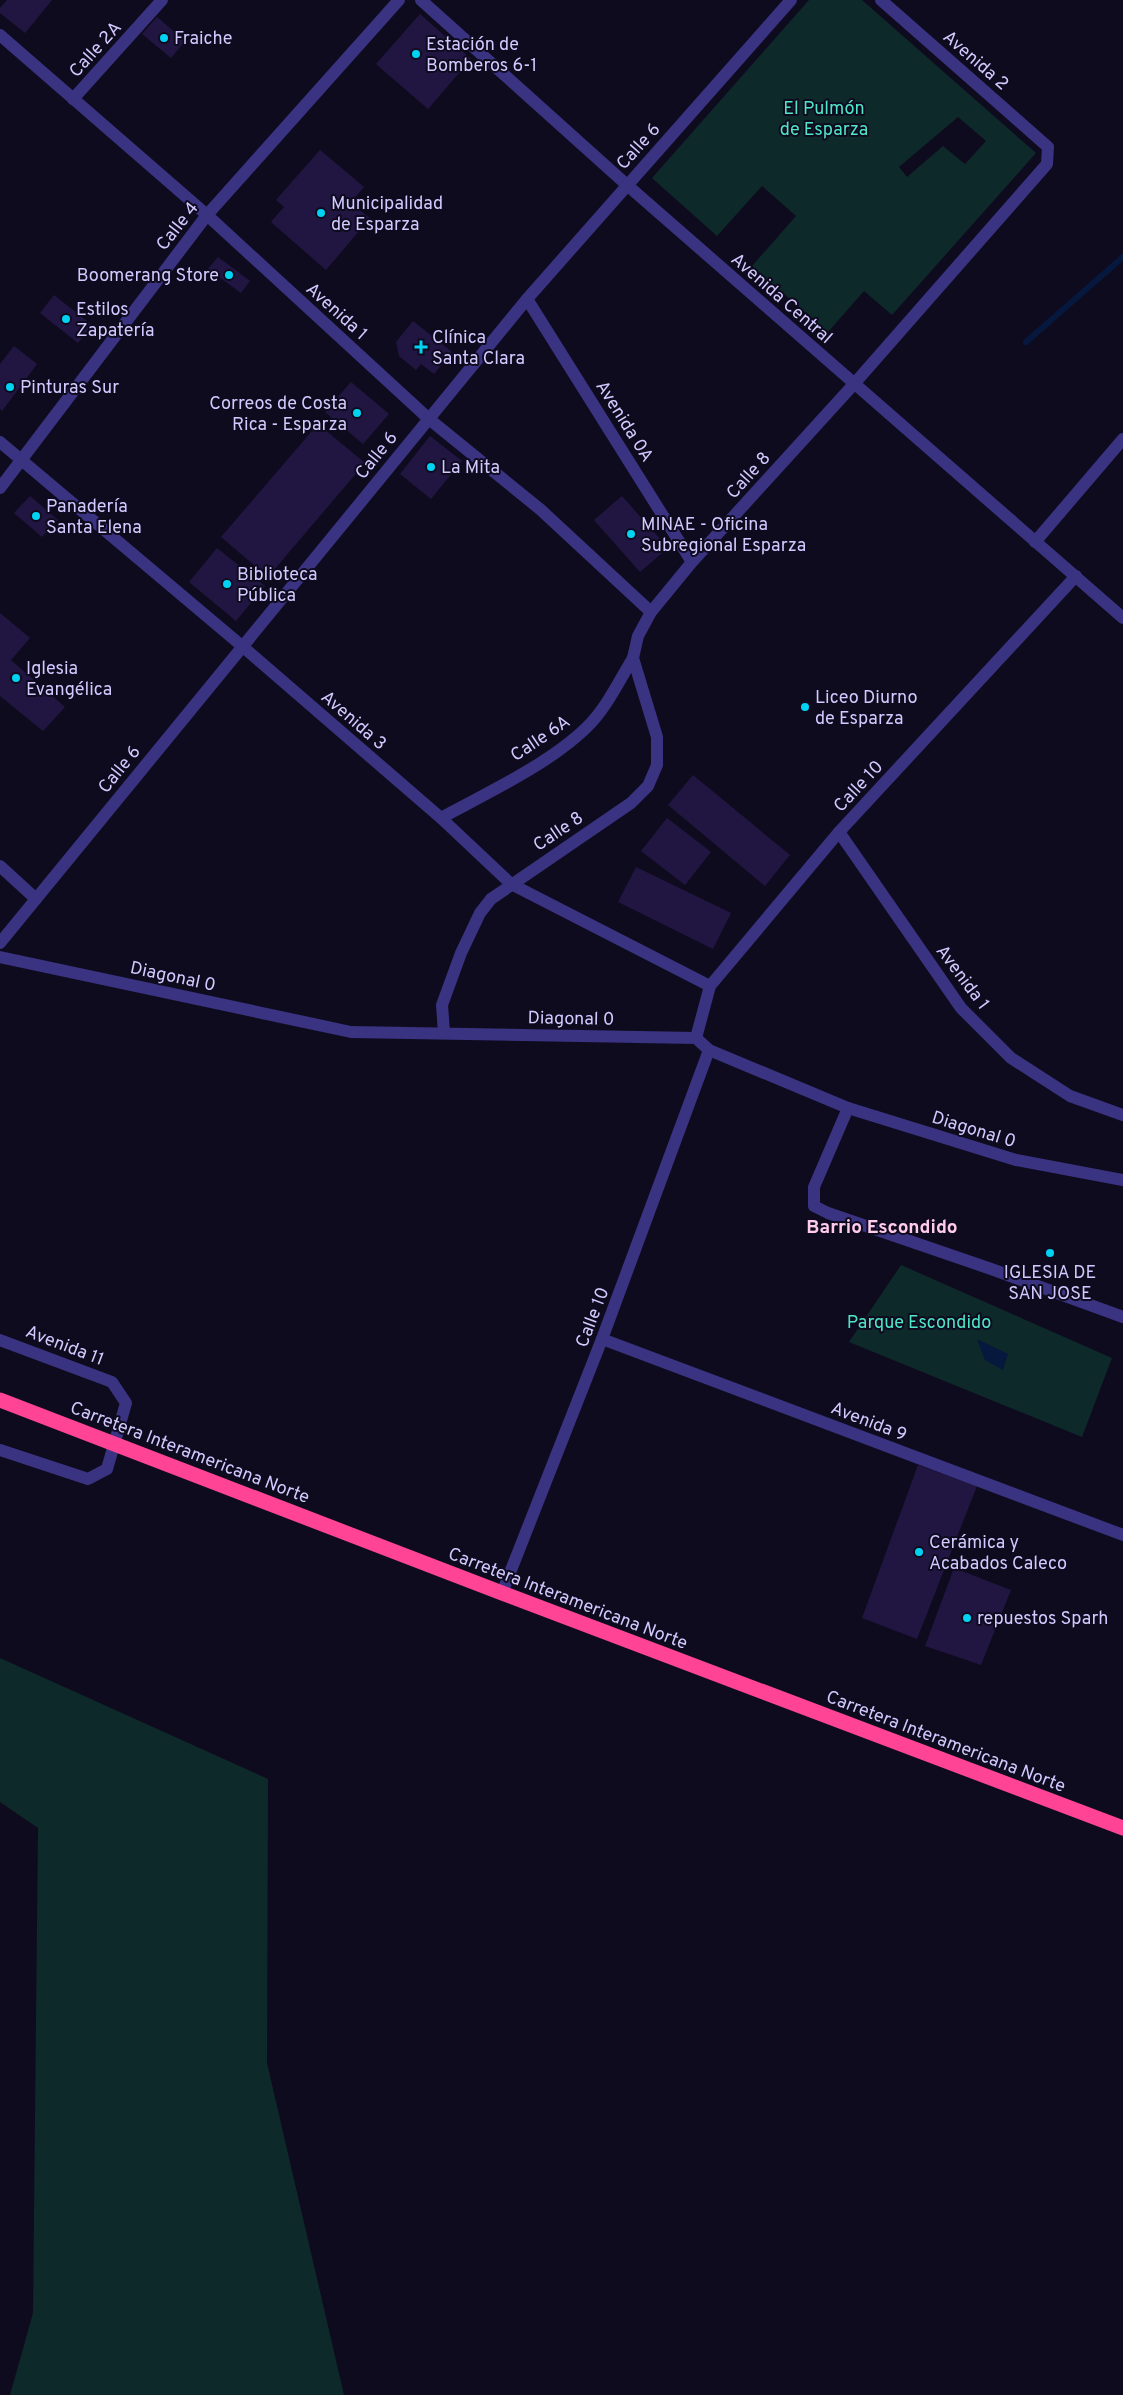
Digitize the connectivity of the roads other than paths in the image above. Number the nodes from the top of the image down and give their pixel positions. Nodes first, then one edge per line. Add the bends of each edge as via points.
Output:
1 (162, 0) edge
2 (399, 0) edge
3 (421, 0) edge
4 (791, 0) edge
5 (881, 0) edge
6 (0, 35) edge
7 (73, 98) junction
8 (1048, 147) joint
9 (627, 185) junction
10 (207, 215) junction
11 (527, 299) junction
12 (854, 384) junction
13 (429, 419) junction
14 (1123, 439) edge
15 (0, 442) edge
16 (21, 461) junction
17 (0, 488) edge
18 (1035, 542) junction
19 (692, 562) junction
20 (1076, 576) junction
21 (652, 612) junction
22 (1123, 618) edge
23 (242, 646) junction
24 (632, 658) junction
25 (441, 818) junction
26 (839, 832) junction
27 (0, 866) edge
28 (511, 884) junction
29 (36, 899) junction
30 (0, 943) edge
31 (0, 957) edge
32 (710, 986) junction
33 (444, 1033) junction
34 (696, 1038) junction
35 (709, 1050) junction
36 (848, 1108) junction
37 (1123, 1115) edge
38 (1123, 1180) edge
39 (1123, 1317) edge
40 (602, 1339) junction
41 (0, 1340) edge
42 (0, 1400) edge
43 (115, 1443) junction
44 (0, 1450) edge
45 (1123, 1535) edge
46 (502, 1593) junction
47 (1123, 1828) edge

1 - 7 street, Calle 2A
2 - 10 street, Calle 4
3 - 9 street, Avenida Central
4 - 9 street, Calle 6
5 - 8 street, Avenida 2
6 - 7 street, Avenida 1
7 - 10 street, Avenida 1
8 - 12 street, Calle 8 via 1047,164
9 - 11 street, Calle 6
9 - 12 street, Avenida Central
10 - 13 street, Avenida 1
10 - 16 street, Calle 4
11 - 13 street, Calle 6
11 - 19 street, Avenida 0A
12 - 18 street, Avenida Central
12 - 19 street, Calle 8
13 - 21 street, Avenida 1 via 541,510
13 - 23 street, Calle 6
14 - 18 street
15 - 16 street, Avenida 3
16 - 17 street, Calle 4
16 - 23 street, Avenida 3
18 - 20 street, Avenida Central
19 - 21 street, Calle 8
20 - 22 street, Avenida Central
20 - 26 street, Calle 10
21 - 24 street, Calle 8 via 638,636
23 - 25 street, Avenida 3
23 - 29 street, Calle 6
24 - 25 street, Calle 6A via 587,727 548,756
24 - 28 street, Calle 8 via 657,737 657,765 648,786 631,803
25 - 28 street, Avenida 3
26 - 32 street, Calle 10
26 - 37 street, Avenida 1 via 961,1008 1004,1052 1070,1096
27 - 29 street
28 - 32 street, Avenida 3
28 - 33 street, Calle 8 via 491,899 480,913 461,953 442,1005
29 - 30 street, Calle 6
31 - 33 street, Diagonal 0 via 351,1032
32 - 34 street, Calle 10
33 - 34 street, Diagonal 0
34 - 35 street, Diagonal 0
35 - 36 street, Diagonal 0
35 - 40 street, Calle 10
36 - 38 street, Diagonal 0 via 1016,1160
36 - 39 street via 814,1187 814,1206 828,1214
40 - 45 street, Avenida 9
40 - 46 street, Calle 10
41 - 43 street, Avenida 11 via 112,1382 126,1402
42 - 43 highway, Carretera Interamericana Norte
43 - 44 street via 107,1469 88,1479
43 - 46 highway, Carretera Interamericana Norte
46 - 47 highway, Carretera Interamericana Norte

